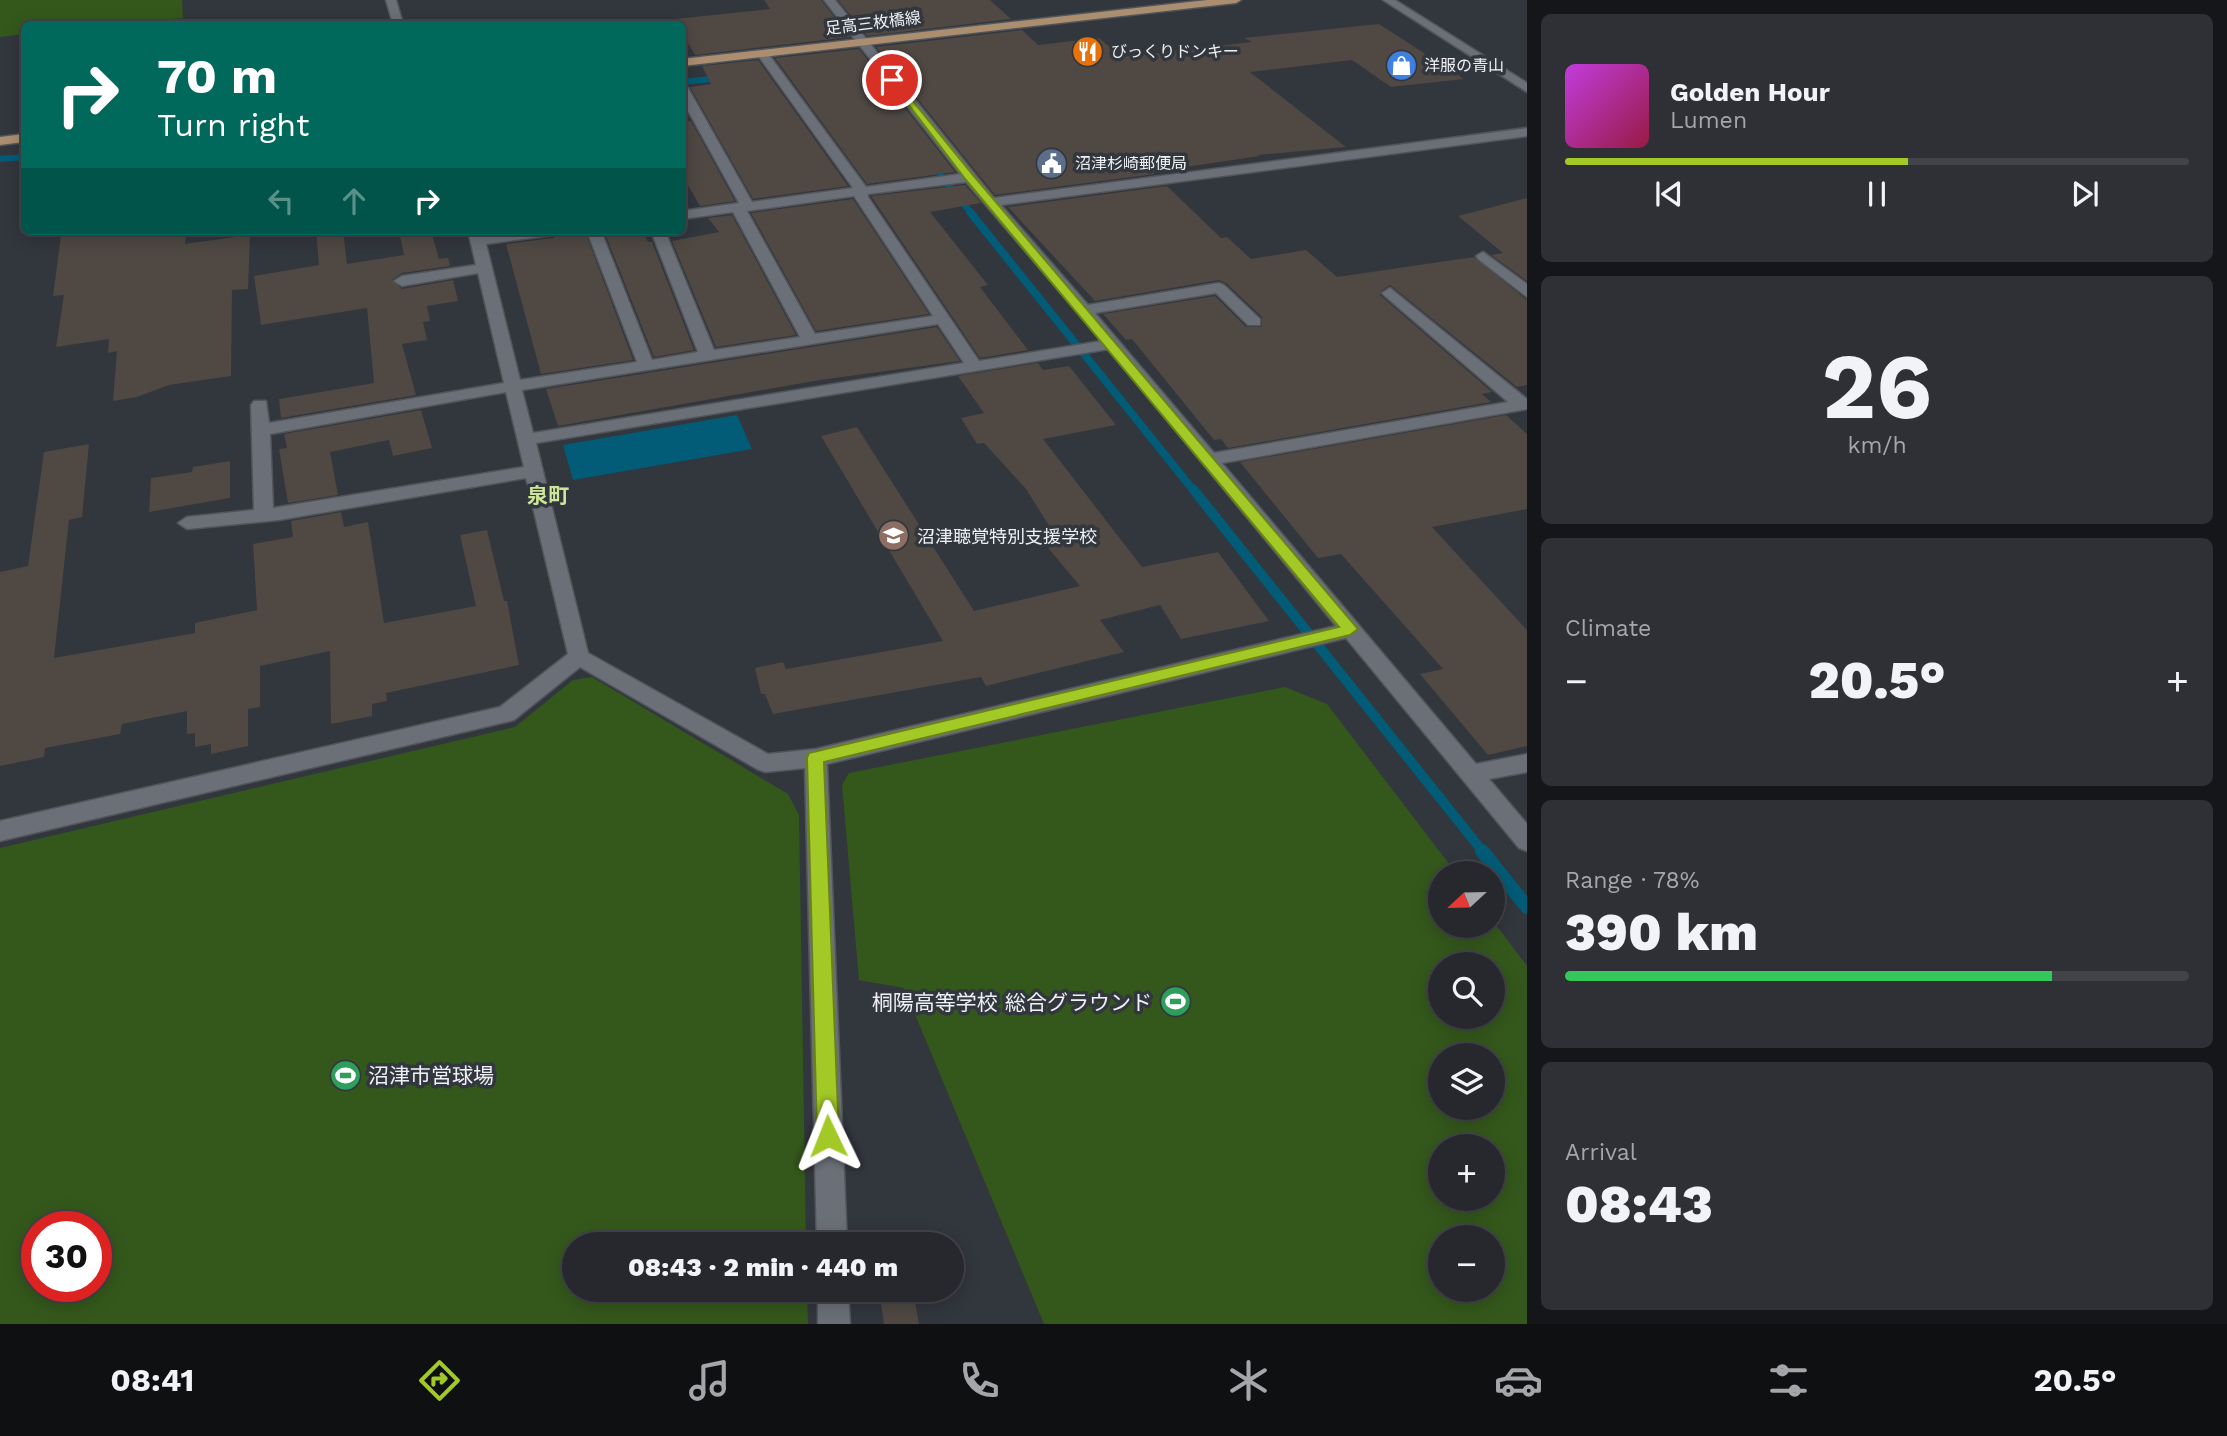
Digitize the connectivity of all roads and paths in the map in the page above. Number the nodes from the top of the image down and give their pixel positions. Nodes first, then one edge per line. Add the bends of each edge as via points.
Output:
1 (391, 0) edge
2 (829, 0) edge
3 (1236, 0) edge
4 (1388, 0) edge
5 (397, 21) edge
6 (861, 42) junction
7 (764, 54) junction
8 (686, 63) edge
9 (1527, 88) edge
10 (686, 96) edge
11 (1527, 132) edge
12 (21, 138) edge
13 (0, 141) edge
14 (969, 177) junction
15 (862, 191) junction
16 (992, 202) junction
17 (743, 208) junction
18 (686, 215) edge
19 (596, 235) edge
20 (660, 235) edge
21 (476, 236) edge
22 (1483, 256) dead end
23 (484, 268) junction
24 (402, 281) dead end
25 (1527, 292) edge
26 (1390, 293) dead end
27 (1084, 310) junction
28 (943, 319) junction
29 (1254, 322) dead end
30 (810, 340) junction
31 (1113, 344) junction
32 (708, 356) junction
33 (646, 365) junction
34 (974, 366) junction
35 (514, 386) junction
36 (1524, 404) edge
37 (260, 405) dead end
38 (261, 430) junction
39 (527, 439) junction
40 (1209, 460) junction
41 (535, 471) junction
42 (264, 516) junction
43 (187, 523) dead end
44 (1350, 629) junction
45 (579, 657) junction
46 (816, 758) junction
47 (1527, 763) edge
48 (1472, 774) junction
49 (0, 831) edge
50 (1527, 841) edge
51 (832, 1232) edge
52 (833, 1302) edge
53 (834, 1324) edge

1 - 5 street
2 - 6 street
3 - 6 main road, 足高三枚橋線
4 - 9 street
6 - 7 main road, 足高三枚橋線
6 - 14 street
7 - 8 main road, 足高三枚橋線
7 - 15 street
10 - 17 street
11 - 16 street
12 - 13 main road
14 - 15 street
14 - 16 street
15 - 17 street
15 - 28 street via 861,197
16 - 27 street
17 - 18 street
17 - 30 street
19 - 33 street
20 - 32 street
21 - 23 street
22 - 25 street
23 - 24 street
23 - 35 street
26 - 36 street
27 - 29 street via 1219,288
27 - 31 street
28 - 30 street
28 - 34 street
30 - 32 street
31 - 34 street
31 - 40 street
32 - 33 street
33 - 35 street
34 - 39 street
35 - 38 street
35 - 39 street
36 - 40 street
37 - 38 street
38 - 42 street
39 - 41 street
40 - 44 street
41 - 42 street
41 - 45 street
42 - 43 street
44 - 46 street
44 - 48 street
45 - 46 street via 765,763
45 - 49 street via 506,714
46 - 51 street
47 - 48 street
48 - 50 street
52 - 53 street

